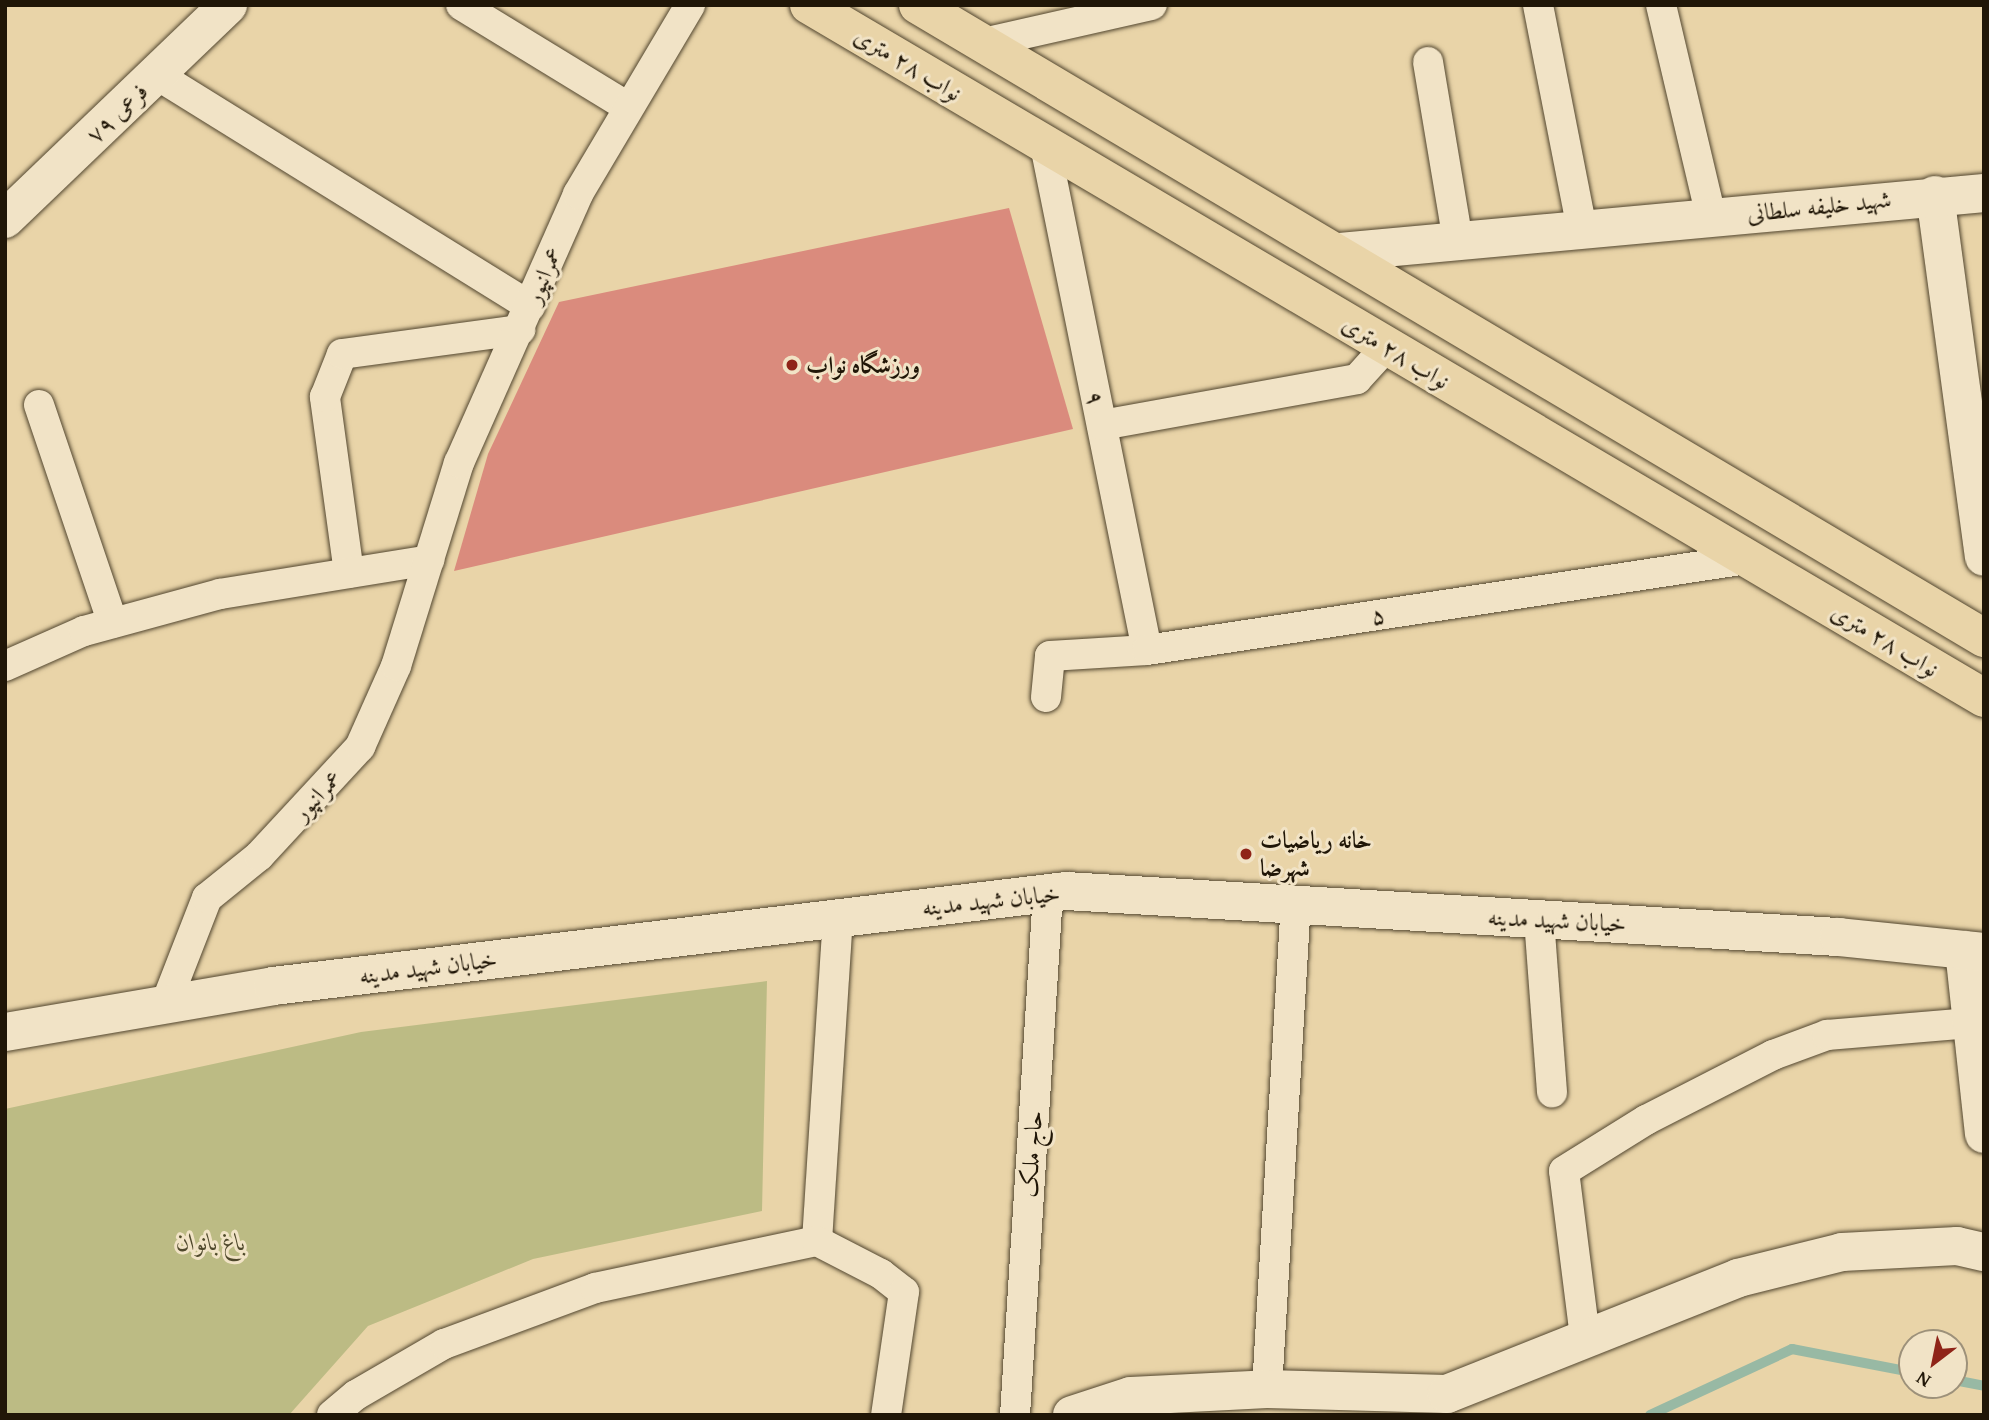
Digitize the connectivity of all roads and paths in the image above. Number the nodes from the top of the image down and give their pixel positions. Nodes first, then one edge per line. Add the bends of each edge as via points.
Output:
1 (228, 5) edge
2 (460, 5) edge
3 (690, 5) edge
4 (809, 5) edge
5 (918, 5) edge
6 (1152, 5) edge
7 (1538, 5) edge
8 (1661, 5) edge
9 (984, 43) junction
10 (1428, 62) dead end
11 (157, 75) junction
12 (628, 107) junction
13 (1045, 145) junction
14 (1984, 193) edge
15 (1934, 195) junction
16 (1711, 217) junction
17 (5, 219) edge
18 (1582, 229) junction
19 (1458, 241) junction
20 (1340, 253) junction
21 (525, 318) junction
22 (1387, 346) junction
23 (39, 405) dead end
24 (1102, 425) junction
25 (1977, 459) edge
26 (1984, 557) edge
27 (1747, 559) junction
28 (429, 560) junction
29 (349, 573) junction
30 (113, 623) junction
31 (1984, 638) edge
32 (1147, 650) junction
33 (5, 666) edge
34 (1046, 697) dead end
35 (1984, 698) edge
36 (1048, 893) junction
37 (1296, 907) junction
38 (838, 916) junction
39 (1539, 919) junction
40 (1974, 951) edge
41 (166, 1003) junction
42 (1972, 1023) junction
43 (5, 1032) edge
44 (1552, 1093) dead end
45 (1984, 1134) edge
46 (817, 1241) junction
47 (1984, 1252) edge
48 (1585, 1337) junction
49 (1267, 1389) junction
50 (332, 1415) edge
51 (886, 1415) edge
52 (1015, 1415) edge
53 (1072, 1415) edge

1 - 11 street, فرعی ۷۹
2 - 12 street
3 - 12 street, عمرانپور
4 - 13 main road, نواب ۲۸ متری
5 - 9 main road
6 - 9 street
7 - 18 street
8 - 16 street
9 - 20 main road
10 - 19 street
11 - 17 street, فرعی ۷۹
11 - 21 street
12 - 21 street, عمرانپور via 578,194
13 - 22 main road, نواب ۲۸ متری
13 - 24 street, ۹
14 - 15 street, شهید خلیفه سلطانی
15 - 16 street, شهید خلیفه سلطانی
15 - 25 street
16 - 18 street, شهید خلیفه سلطانی
18 - 19 street, شهید خلیفه سلطانی
19 - 20 street, شهید خلیفه سلطانی
20 - 31 main road
21 - 28 street, عمرانپور via 459,463
21 - 29 street via 342,354 325,397
22 - 24 street via 1357,379
22 - 27 main road, نواب ۲۸ متری
23 - 30 street
24 - 32 street, ۹
25 - 26 street
27 - 32 street, ۵
27 - 35 main road, نواب ۲۸ متری
28 - 29 street
28 - 41 street, عمرانپور via 396,666 360,747 259,856 207,898
29 - 30 street via 220,594
30 - 33 street
32 - 34 street, ۵ via 1050,656
36 - 37 street, خیابان شهید مدینه
36 - 38 street, خیابان شهید مدینه
36 - 52 street, حاج ملک
37 - 39 street, خیابان شهید مدینه
37 - 49 street
38 - 41 street, خیابان شهید مدینه
38 - 46 street
39 - 40 street, خیابان شهید مدینه via 1839,937
39 - 44 street
40 - 42 street
41 - 43 street, خیابان شهید مدینه
42 - 45 street
42 - 48 street via 1827,1035 1773,1055 1669,1108 1564,1171
46 - 50 street via 595,1288 444,1344 356,1395
46 - 51 street via 881,1274 904,1292
47 - 48 street via 1957,1246 1842,1252 1738,1278 1617,1329
48 - 49 street via 1447,1394
49 - 53 street via 1131,1396

